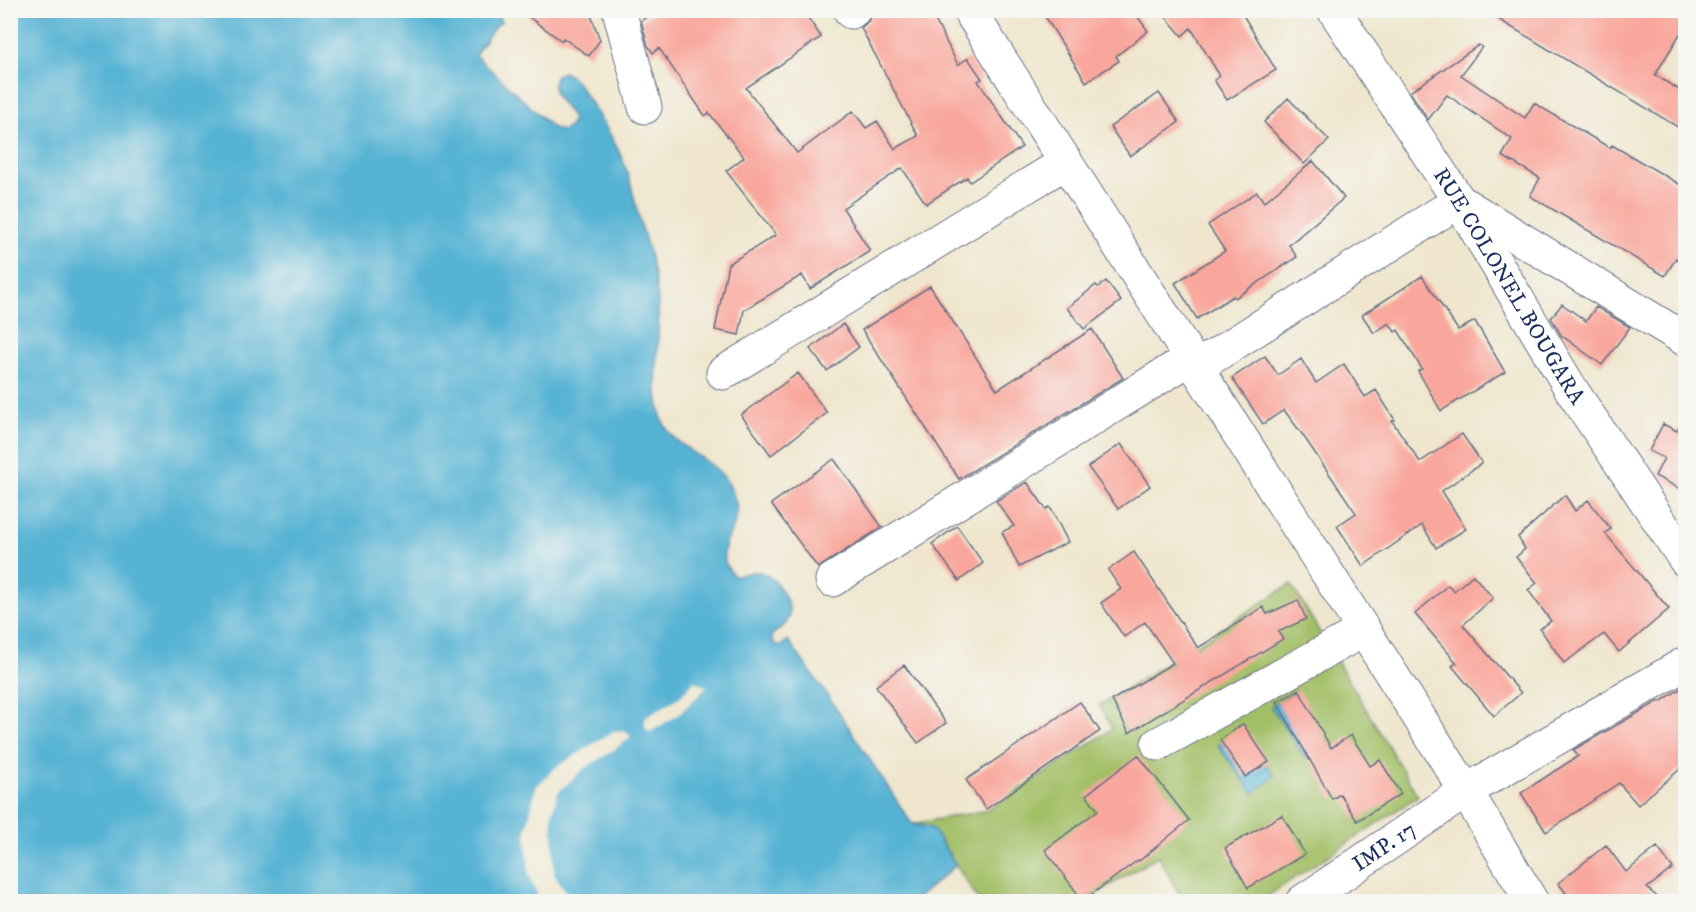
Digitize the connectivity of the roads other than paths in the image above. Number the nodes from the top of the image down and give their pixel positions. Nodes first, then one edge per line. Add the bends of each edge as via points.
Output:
1 (619, 10) edge
2 (969, 10) edge
3 (1334, 10) edge
4 (645, 107) dead end
5 (1066, 162) junction
6 (1459, 201) junction
7 (1686, 340) edge
8 (1194, 362) junction
9 (723, 373) dead end
10 (1686, 561) edge
11 (832, 580) dead end
12 (1364, 630) junction
13 (1686, 663) edge
14 (1158, 744) dead end
15 (1466, 791) junction
16 (1302, 902) edge
17 (1532, 902) edge

1 - 4 street
2 - 5 street
3 - 6 street, RUE COLONEL BOUGARA
5 - 8 street
5 - 9 street
6 - 7 street
6 - 8 street
6 - 10 street, RUE COLONEL BOUGARA via 1572,389
8 - 11 street
8 - 12 street
12 - 14 street
12 - 15 street
13 - 15 street, IMP. 17
15 - 16 street, IMP. 17
15 - 17 street

